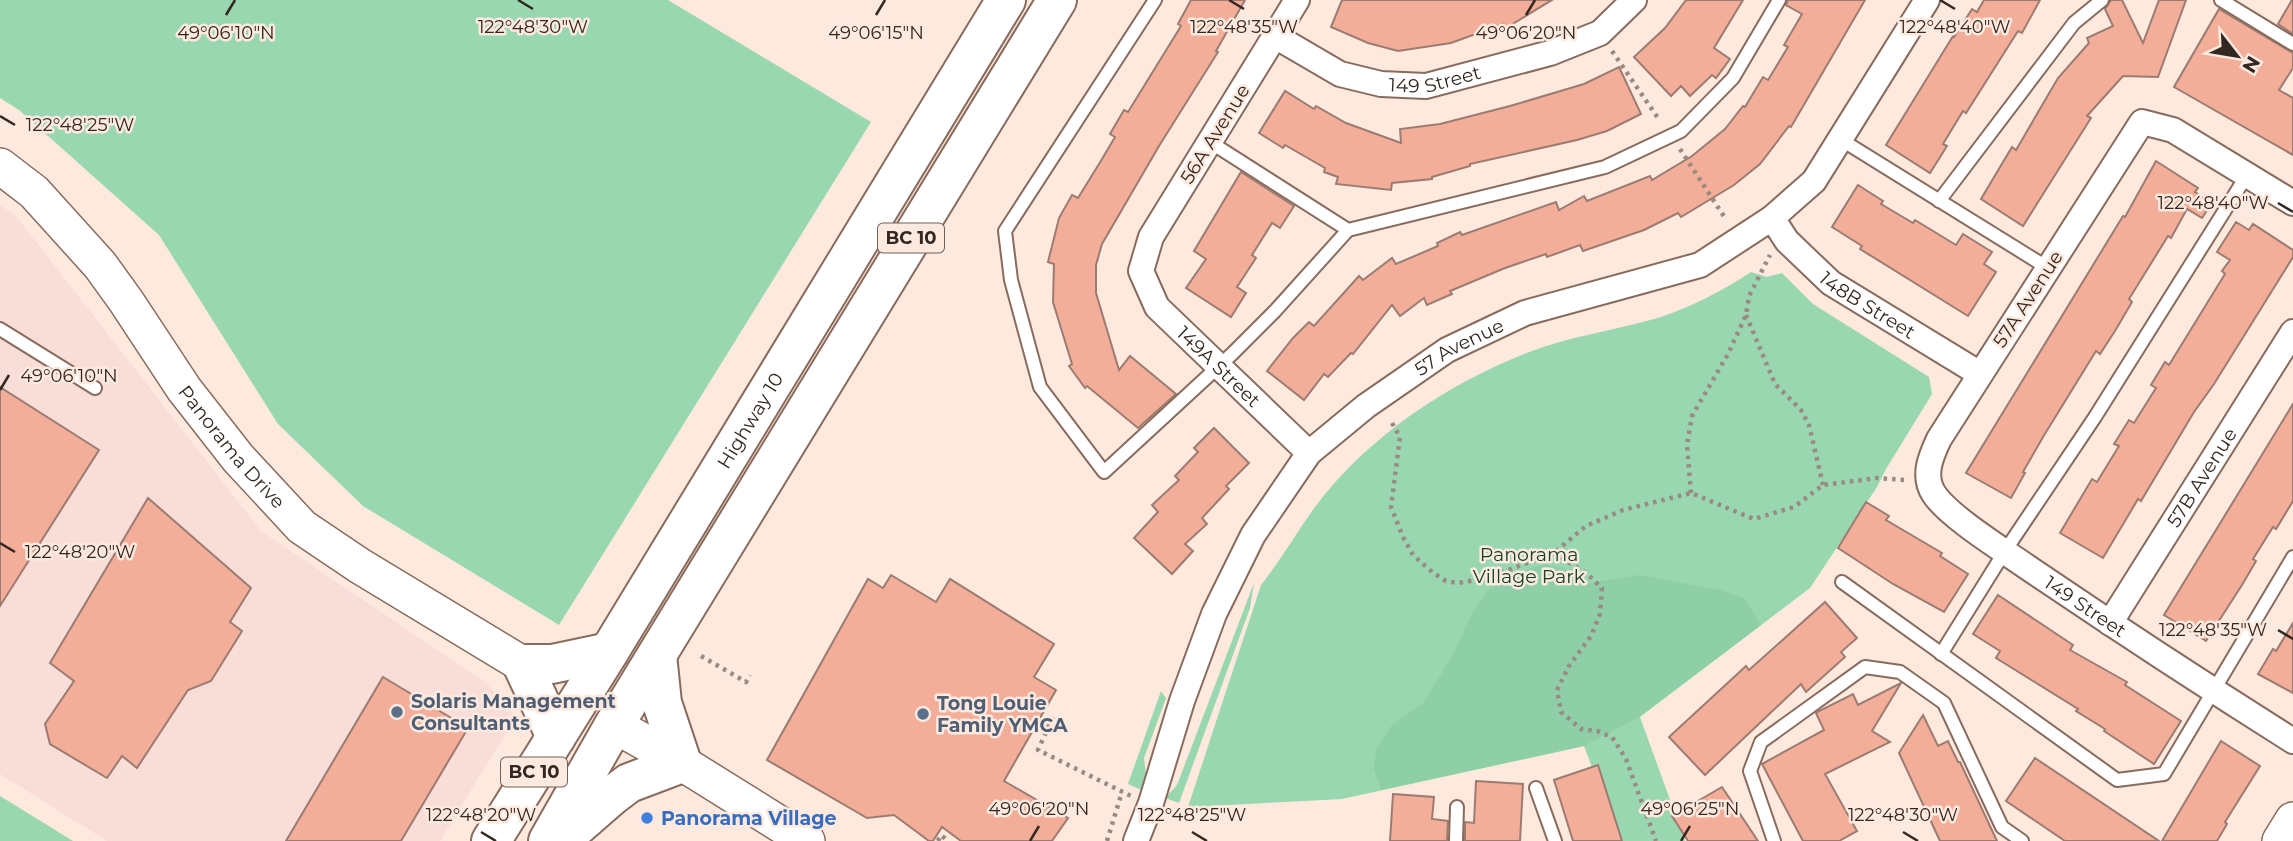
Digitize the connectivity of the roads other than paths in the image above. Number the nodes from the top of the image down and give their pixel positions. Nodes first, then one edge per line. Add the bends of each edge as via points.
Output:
1 (1006, 0) edge
2 (1057, 0) edge
3 (1155, 0) edge
4 (1297, 0) edge
5 (1634, 0) edge
6 (1779, 0) edge
7 (1927, 0) edge
8 (2102, 0) edge
9 (2221, 0) edge
10 (1275, 36) junction
11 (2293, 44) edge
12 (1840, 139) junction
13 (1210, 142) junction
14 (0, 166) edge
15 (2247, 175) junction
16 (1939, 201) junction
17 (2293, 204) edge
18 (1772, 218) junction
19 (1348, 230) junction
20 (2048, 268) junction
21 (1142, 271) joint
22 (0, 329) edge
23 (2293, 332) edge
24 (1218, 368) junction
25 (1980, 374) junction
26 (95, 388) dead end
27 (1309, 453) junction
28 (1919, 480) joint
29 (2005, 551) junction
30 (2293, 557) edge
31 (1842, 582) dead end
32 (2110, 623) junction
33 (609, 652) junction
34 (1941, 654) junction
35 (657, 655) junction
36 (522, 664) junction
37 (2212, 691) junction
38 (577, 702) junction
39 (614, 725) junction
40 (556, 737) junction
41 (2293, 741) edge
42 (682, 763) junction
43 (1536, 788) dead end
44 (1457, 807) dead end
45 (2293, 820) edge
46 (491, 841) edge
47 (548, 841) edge
48 (560, 841) edge
49 (807, 841) edge
50 (1136, 841) edge
51 (1456, 841) edge
52 (1555, 841) edge
53 (1774, 841) edge
54 (2022, 841) edge
55 (2280, 841) edge

1 - 33 highway, Highway 10 / BC 10
2 - 35 highway, BC 10
3 - 24 lane via 1005,231 1011,280 1040,387 1104,472
4 - 10 street, 56A Avenue
5 - 10 street, 149 Street via 1606,41 1426,86 1381,84 1340,74
6 - 19 lane via 1733,78 1681,131 1605,167
7 - 12 street, 57 Avenue
8 - 16 lane via 2074,23
9 - 11 lane
10 - 13 street, 56A Avenue
12 - 16 lane
12 - 18 street, 57 Avenue via 1814,181
13 - 19 lane
13 - 21 street, 56A Avenue via 1151,237
14 - 36 street, Panorama Drive via 34,192 100,265 184,389 238,458 302,527
15 - 17 street
15 - 20 street, 57A Avenue via 2173,130 2142,122
15 - 29 lane
16 - 20 lane
18 - 25 street, 148B Street via 1787,241 1831,283
18 - 27 street, 57 Avenue via 1700,265 1525,313 1447,350
19 - 24 lane
20 - 25 street, 57A Avenue
21 - 24 street, 149A Street via 1157,307
22 - 26 lane
23 - 32 street, 57B Avenue
24 - 27 street, 149A Street
25 - 28 street, 57A Avenue
27 - 50 street, 57 Avenue via 1253,535 1214,614
28 - 29 street, 149 Street via 1964,522
29 - 32 street, 149 Street
29 - 34 lane
30 - 37 lane
31 - 34 lane
32 - 37 street, 149 Street
33 - 36 highway via 552,664
33 - 38 highway, Highway 10 / BC 10
34 - 37 lane via 2117,780 2164,774
35 - 39 highway, BC 10
35 - 42 highway via 662,703
36 - 40 highway
37 - 41 street, 149 Street
38 - 39 highway
38 - 40 highway, Highway 10 / BC 10
39 - 42 street
39 - 47 highway, BC 10
40 - 46 highway, Highway 10 / BC 10
42 - 48 highway via 629,783
42 - 49 street
43 - 52 lane
44 - 51 lane
45 - 55 street
53 - 54 lane via 1750,771 1760,742 1865,667 1900,672 1944,703 2002,827

